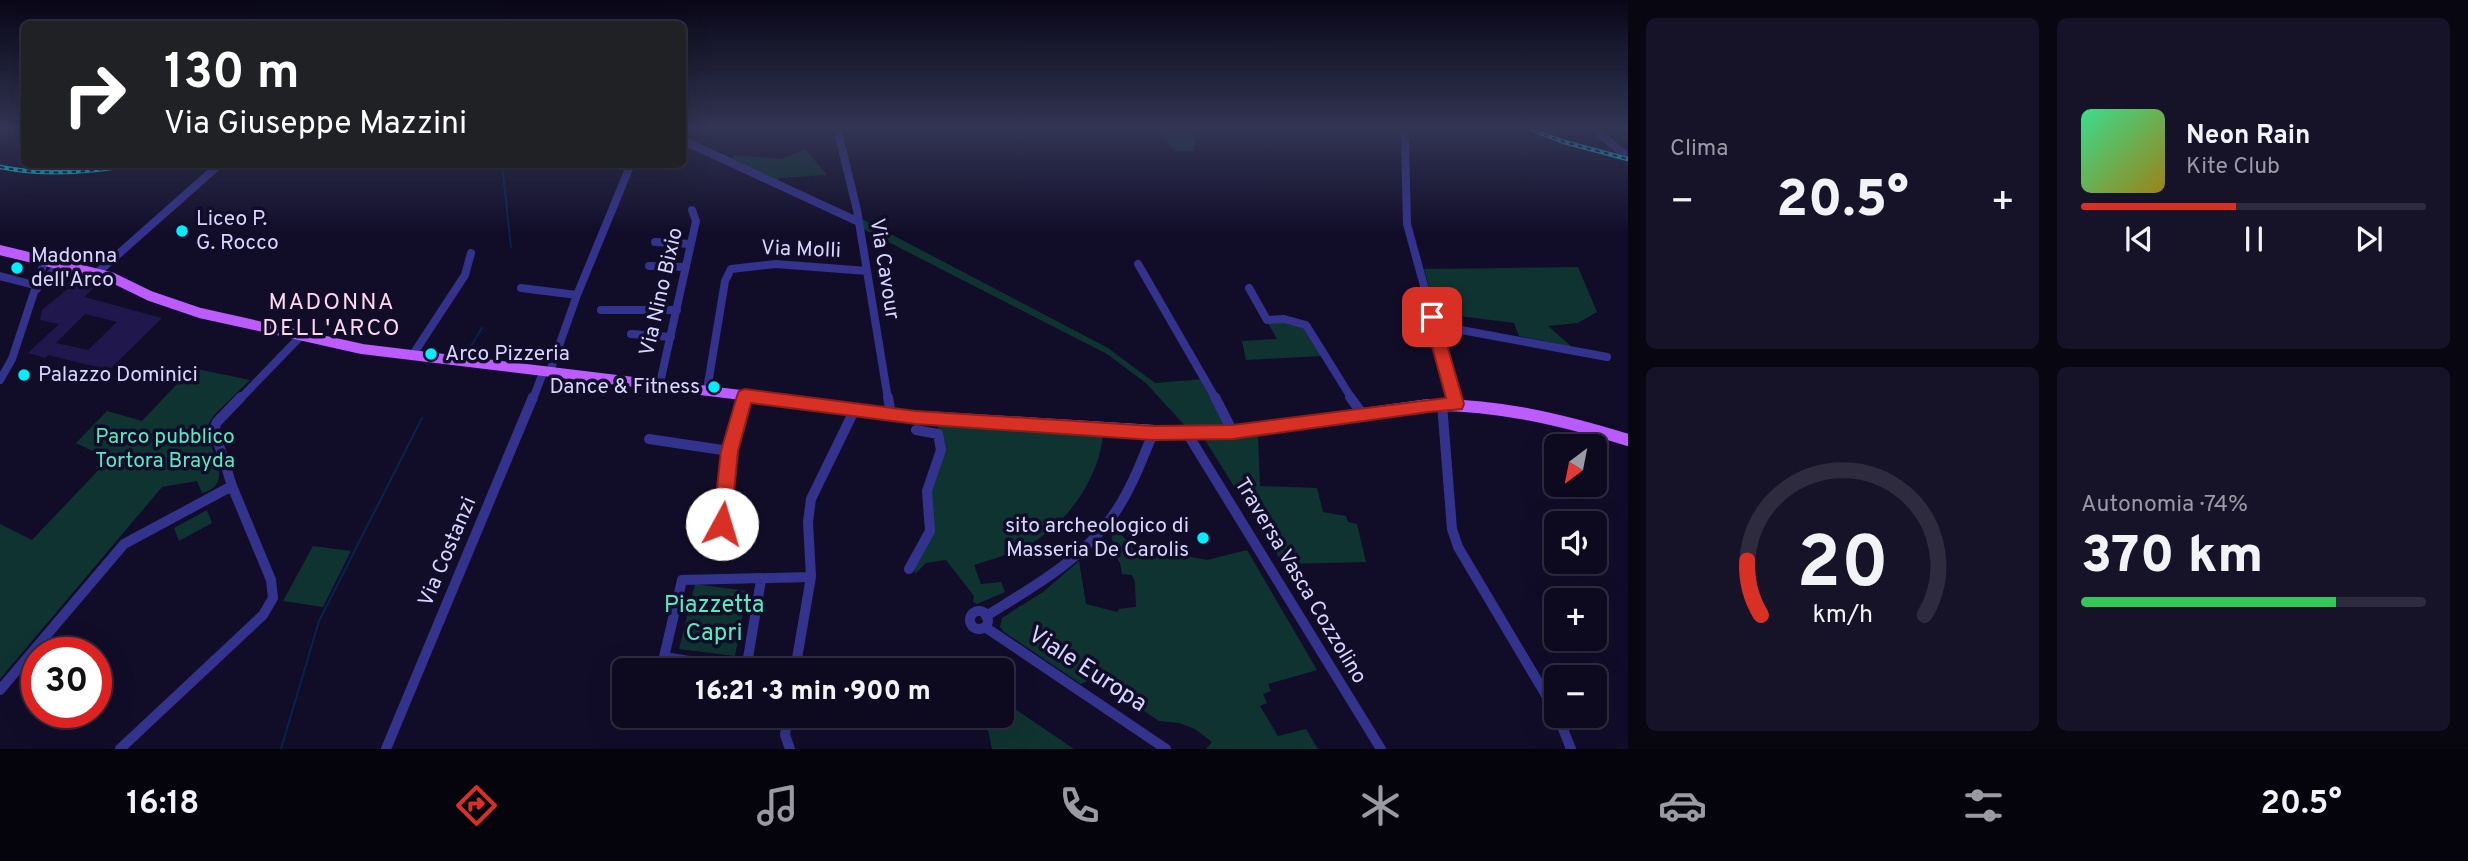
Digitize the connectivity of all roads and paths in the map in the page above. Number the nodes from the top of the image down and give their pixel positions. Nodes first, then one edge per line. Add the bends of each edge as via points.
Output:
1 (732, 163) edge
2 (845, 163) edge
3 (1406, 163) edge
4 (215, 168) edge
5 (629, 168) edge
6 (692, 210) dead end
7 (859, 222) junction
8 (655, 242) dead end
9 (691, 244) junction
10 (0, 250) edge
11 (471, 254) dead end
12 (44, 262) junction
13 (1138, 264) dead end
14 (649, 265) dead end
15 (59, 266) junction
16 (686, 267) junction
17 (867, 271) junction
18 (97, 273) junction
19 (0, 276) edge
20 (38, 287) junction
21 (521, 288) dead end
22 (1249, 288) dead end
23 (577, 295) junction
24 (601, 310) dead end
25 (677, 310) junction
26 (1434, 324) junction
27 (631, 334) dead end
28 (300, 337) junction
29 (671, 337) junction
30 (412, 356) junction
31 (1607, 357) dead end
32 (547, 371) junction
33 (0, 380) edge
34 (660, 383) junction
35 (707, 390) junction
36 (745, 396) junction
37 (1442, 404) junction
38 (1456, 404) junction
39 (853, 411) junction
40 (891, 415) junction
41 (1363, 415) junction
42 (916, 430) dead end
43 (1233, 432) junction
44 (1153, 433) junction
45 (1187, 433) junction
46 (649, 439) dead end
47 (1628, 440) edge
48 (729, 451) junction
49 (232, 486) junction
50 (722, 524) dead end
51 (909, 569) dead end
52 (811, 577) junction
53 (761, 580) junction
54 (798, 658) edge
55 (0, 690) edge
56 (1544, 692) edge
57 (786, 728) edge
58 (1562, 728) edge
59 (120, 749) edge
60 (386, 749) edge
61 (790, 749) edge
62 (1166, 749) edge
63 (1381, 749) edge
64 (1570, 749) edge

1 - 7 street
2 - 7 street, Via Cavour
3 - 26 street via 1407,224
4 - 18 street
5 - 23 street, Via Costanzi
6 - 9 street, Via Nino Bixio via 696,221
7 - 17 street, Via Cavour
8 - 9 street
9 - 16 street, Via Nino Bixio
10 - 12 main road
11 - 30 street via 465,275
12 - 15 main road
12 - 20 street
13 - 43 street
14 - 16 street
15 - 18 main road
15 - 20 street
16 - 25 street, Via Nino Bixio
17 - 35 street, Via Molli via 732,269 725,281
17 - 40 street, Via Cavour
18 - 28 main road via 170,304
19 - 20 street
20 - 33 street
21 - 23 street
22 - 41 street via 1267,320 1306,325
23 - 32 street, Via Costanzi
24 - 25 street
25 - 29 street, Via Nino Bixio
26 - 31 street
26 - 38 street
27 - 29 street
28 - 30 main road
28 - 49 street via 217,422 214,434
29 - 34 street, Via Nino Bixio
30 - 32 main road
32 - 34 main road
32 - 60 street, Via Costanzi
34 - 35 main road
35 - 36 main road
36 - 39 main road
36 - 48 street
37 - 38 main road
37 - 41 main road
37 - 56 street via 1452,529 1458,547
38 - 47 main road
39 - 40 main road
39 - 52 street via 811,499
40 - 44 main road
41 - 43 main road
42 - 51 street via 937,434 941,450 927,491 930,531
43 - 45 main road
44 - 45 main road
44 - 62 street, Viale Europa via 1120,505 1099,533 1064,565 986,621
45 - 63 street, Traversa Vasca Cozzolino
46 - 48 street
48 - 50 street
49 - 55 street via 124,544
49 - 59 street via 271,580 272,598 263,615
52 - 53 street
52 - 54 street
53 - 53 street via 682,580 664,657 746,670
57 - 61 street
58 - 64 street

